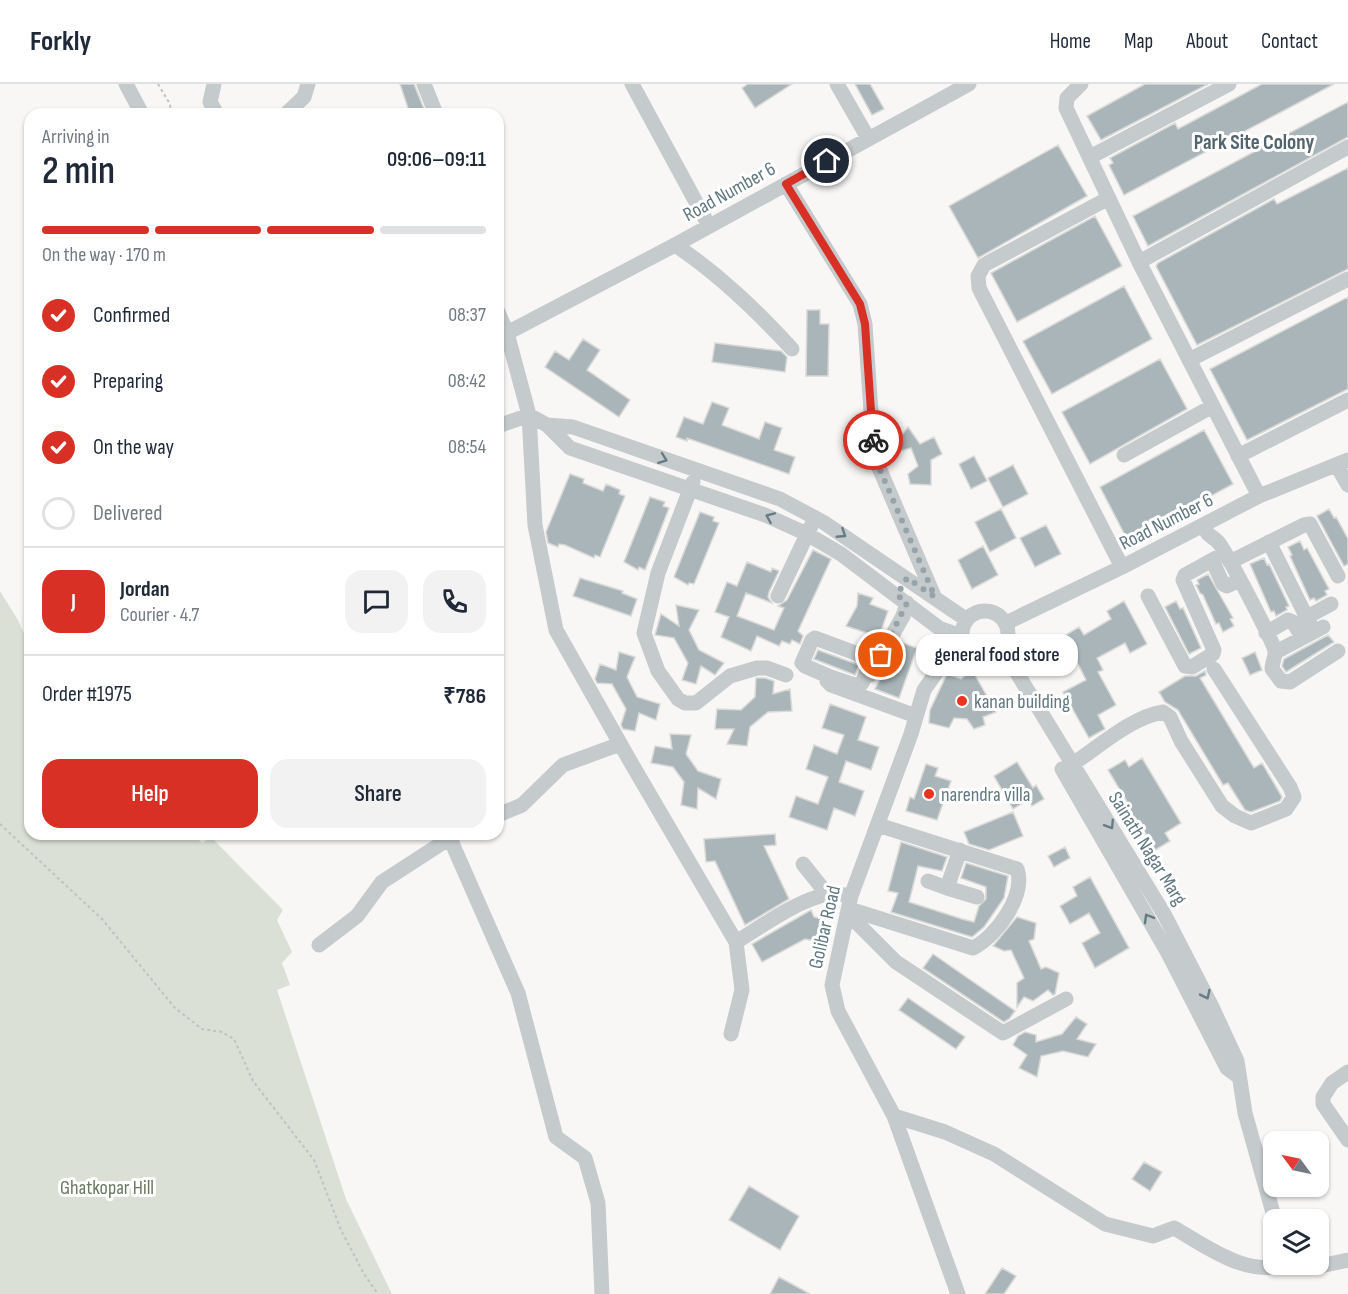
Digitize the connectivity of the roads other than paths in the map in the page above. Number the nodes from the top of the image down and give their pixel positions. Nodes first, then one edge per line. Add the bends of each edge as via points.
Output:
1 (126, 84) edge
2 (214, 84) edge
3 (308, 84) edge
4 (424, 84) edge
5 (632, 84) edge
6 (837, 84) edge
7 (969, 84) edge
8 (1081, 84) edge
9 (1229, 84) edge
10 (139, 108) edge
11 (214, 108) edge
12 (292, 108) edge
13 (434, 108) edge
14 (868, 138) junction
15 (1348, 147) edge
16 (1090, 157) junction
17 (786, 184) junction
18 (1109, 198) junction
19 (709, 226) junction
20 (675, 245) junction
21 (1139, 262) junction
22 (1348, 279) edge
23 (504, 326) edge
24 (507, 333) junction
25 (792, 349) dead end
26 (1189, 360) junction
27 (1348, 400) edge
28 (1213, 406) junction
29 (529, 415) junction
30 (504, 424) edge
31 (547, 425) junction
32 (623, 444) junction
33 (1124, 455) dead end
34 (1238, 456) junction
35 (1342, 463) edge
36 (615, 464) junction
37 (697, 471) junction
38 (1348, 485) edge
39 (690, 489) junction
40 (1258, 496) junction
41 (816, 518) junction
42 (1210, 522) junction
43 (807, 534) junction
44 (1269, 542) junction
45 (1221, 554) junction
46 (1122, 567) junction
47 (1338, 576) dead end
48 (907, 578) junction
49 (778, 596) dead end
50 (1148, 596) dead end
51 (935, 597) junction
52 (902, 599) junction
53 (1331, 604) dead end
54 (967, 620) junction
55 (1006, 623) junction
56 (1311, 628) junction
57 (1266, 633) junction
58 (962, 639) junction
59 (1338, 651) dead end
60 (999, 652) junction
61 (1276, 652) junction
62 (1214, 669) dead end
63 (786, 675) dead end
64 (870, 675) dead end
65 (828, 676) dead end
66 (916, 716) junction
67 (620, 744) junction
68 (1068, 767) junction
69 (504, 812) edge
70 (878, 825) junction
71 (444, 840) edge
72 (453, 840) edge
73 (960, 850) junction
74 (803, 864) dead end
75 (928, 881) dead end
76 (947, 888) junction
77 (827, 894) junction
78 (977, 897) dead end
79 (849, 906) junction
80 (736, 942) junction
81 (319, 945) dead end
82 (1066, 999) dead end
83 (731, 1034) dead end
84 (1348, 1072) edge
85 (894, 1116) junction
86 (1348, 1140) edge
87 (1272, 1209) edge
88 (1348, 1260) edge
89 (1329, 1264) edge
90 (1263, 1268) edge
91 (602, 1294) edge
92 (958, 1294) edge

1 - 10 street
2 - 11 street via 210,102
3 - 12 street via 304,97
4 - 13 street
5 - 19 street
6 - 14 street
7 - 14 street, Road Number 6
8 - 16 street via 1067,98 1066,108
9 - 16 street
14 - 17 street, Road Number 6
15 - 21 street
16 - 18 street
17 - 19 street, Road Number 6
17 - 51 street via 860,304 865,324 874,456
18 - 21 street
18 - 46 street via 984,265 978,276 979,288
19 - 20 street, Road Number 6
20 - 24 street, Road Number 6
20 - 25 street via 761,315
21 - 26 street
22 - 26 street
23 - 24 street
24 - 29 street
26 - 28 street
27 - 34 street
28 - 33 street
28 - 34 street
29 - 30 street
29 - 31 street
29 - 67 street via 536,525 556,630
31 - 32 street via 573,427
31 - 36 street via 570,448
32 - 36 street
32 -> 37 street
34 - 40 street
35 - 38 street
35 - 40 street, Road Number 6
36 - 39 street
37 - 39 street
37 - 41 street via 780,499
43 -> 39 street
39 - 63 street via 658,573 644,633 658,671 685,703 696,703 730,676 757,668
40 - 42 street, Road Number 6
41 - 43 street
41 -> 48 street
42 - 45 street via 1209,537
42 - 46 street, Road Number 6
43 - 49 street
43 - 52 street
44 - 45 street
44 - 47 street via 1310,524
44 - 56 street
45 - 50 street via 1183,580 1214,650 1192,667 1185,666
45 - 57 street
46 - 55 street, Road Number 6
48 - 51 street
48 - 52 street
51 - 54 street
52 - 58 street via 939,628
52 - 64 street via 903,616
53 - 56 street
54 - 55 street via 987,611
54 - 58 street, Golibar Road
55 - 60 street via 1008,637
56 - 57 street via 1287,620
56 - 61 street
57 - 61 street
58 - 60 street via 967,649 980,657
58 - 66 street, Golibar Road via 924,690
59 - 61 street via 1290,682 1281,681 1272,669
60 - 68 street, Sainath Nagar Marg
62 - 68 street via 1290,787 1294,797 1286,809 1251,823 1228,811 1181,741 1170,717 1163,712 1152,714
65 - 66 street via 831,685
66 - 70 street, Golibar Road
67 - 69 street via 563,765 522,805
67 - 80 street
68 - 87 street, Sainath Nagar Marg via 1164,914 1175,950 1237,1062 1245,1113
70 - 73 street
70 - 79 street, Golibar Road
71 - 81 street via 382,882 357,916
72 - 91 street via 518,993 556,1137 585,1158 598,1203
73 - 76 street
73 - 79 street via 1017,869 1021,879 1004,918 974,948
74 - 77 street
75 - 76 street
76 - 78 street
77 - 79 street
77 - 80 street
79 - 82 street via 896,963 1003,1033
79 - 85 street, Golibar Road via 832,985 838,1011
80 - 83 street via 742,990
84 - 86 street via 1332,1083 1323,1096 1323,1104
85 - 90 street via 945,1132 994,1154 1104,1224 1153,1236 1174,1228 1228,1259
85 - 92 street, Golibar Road
88 - 89 street

